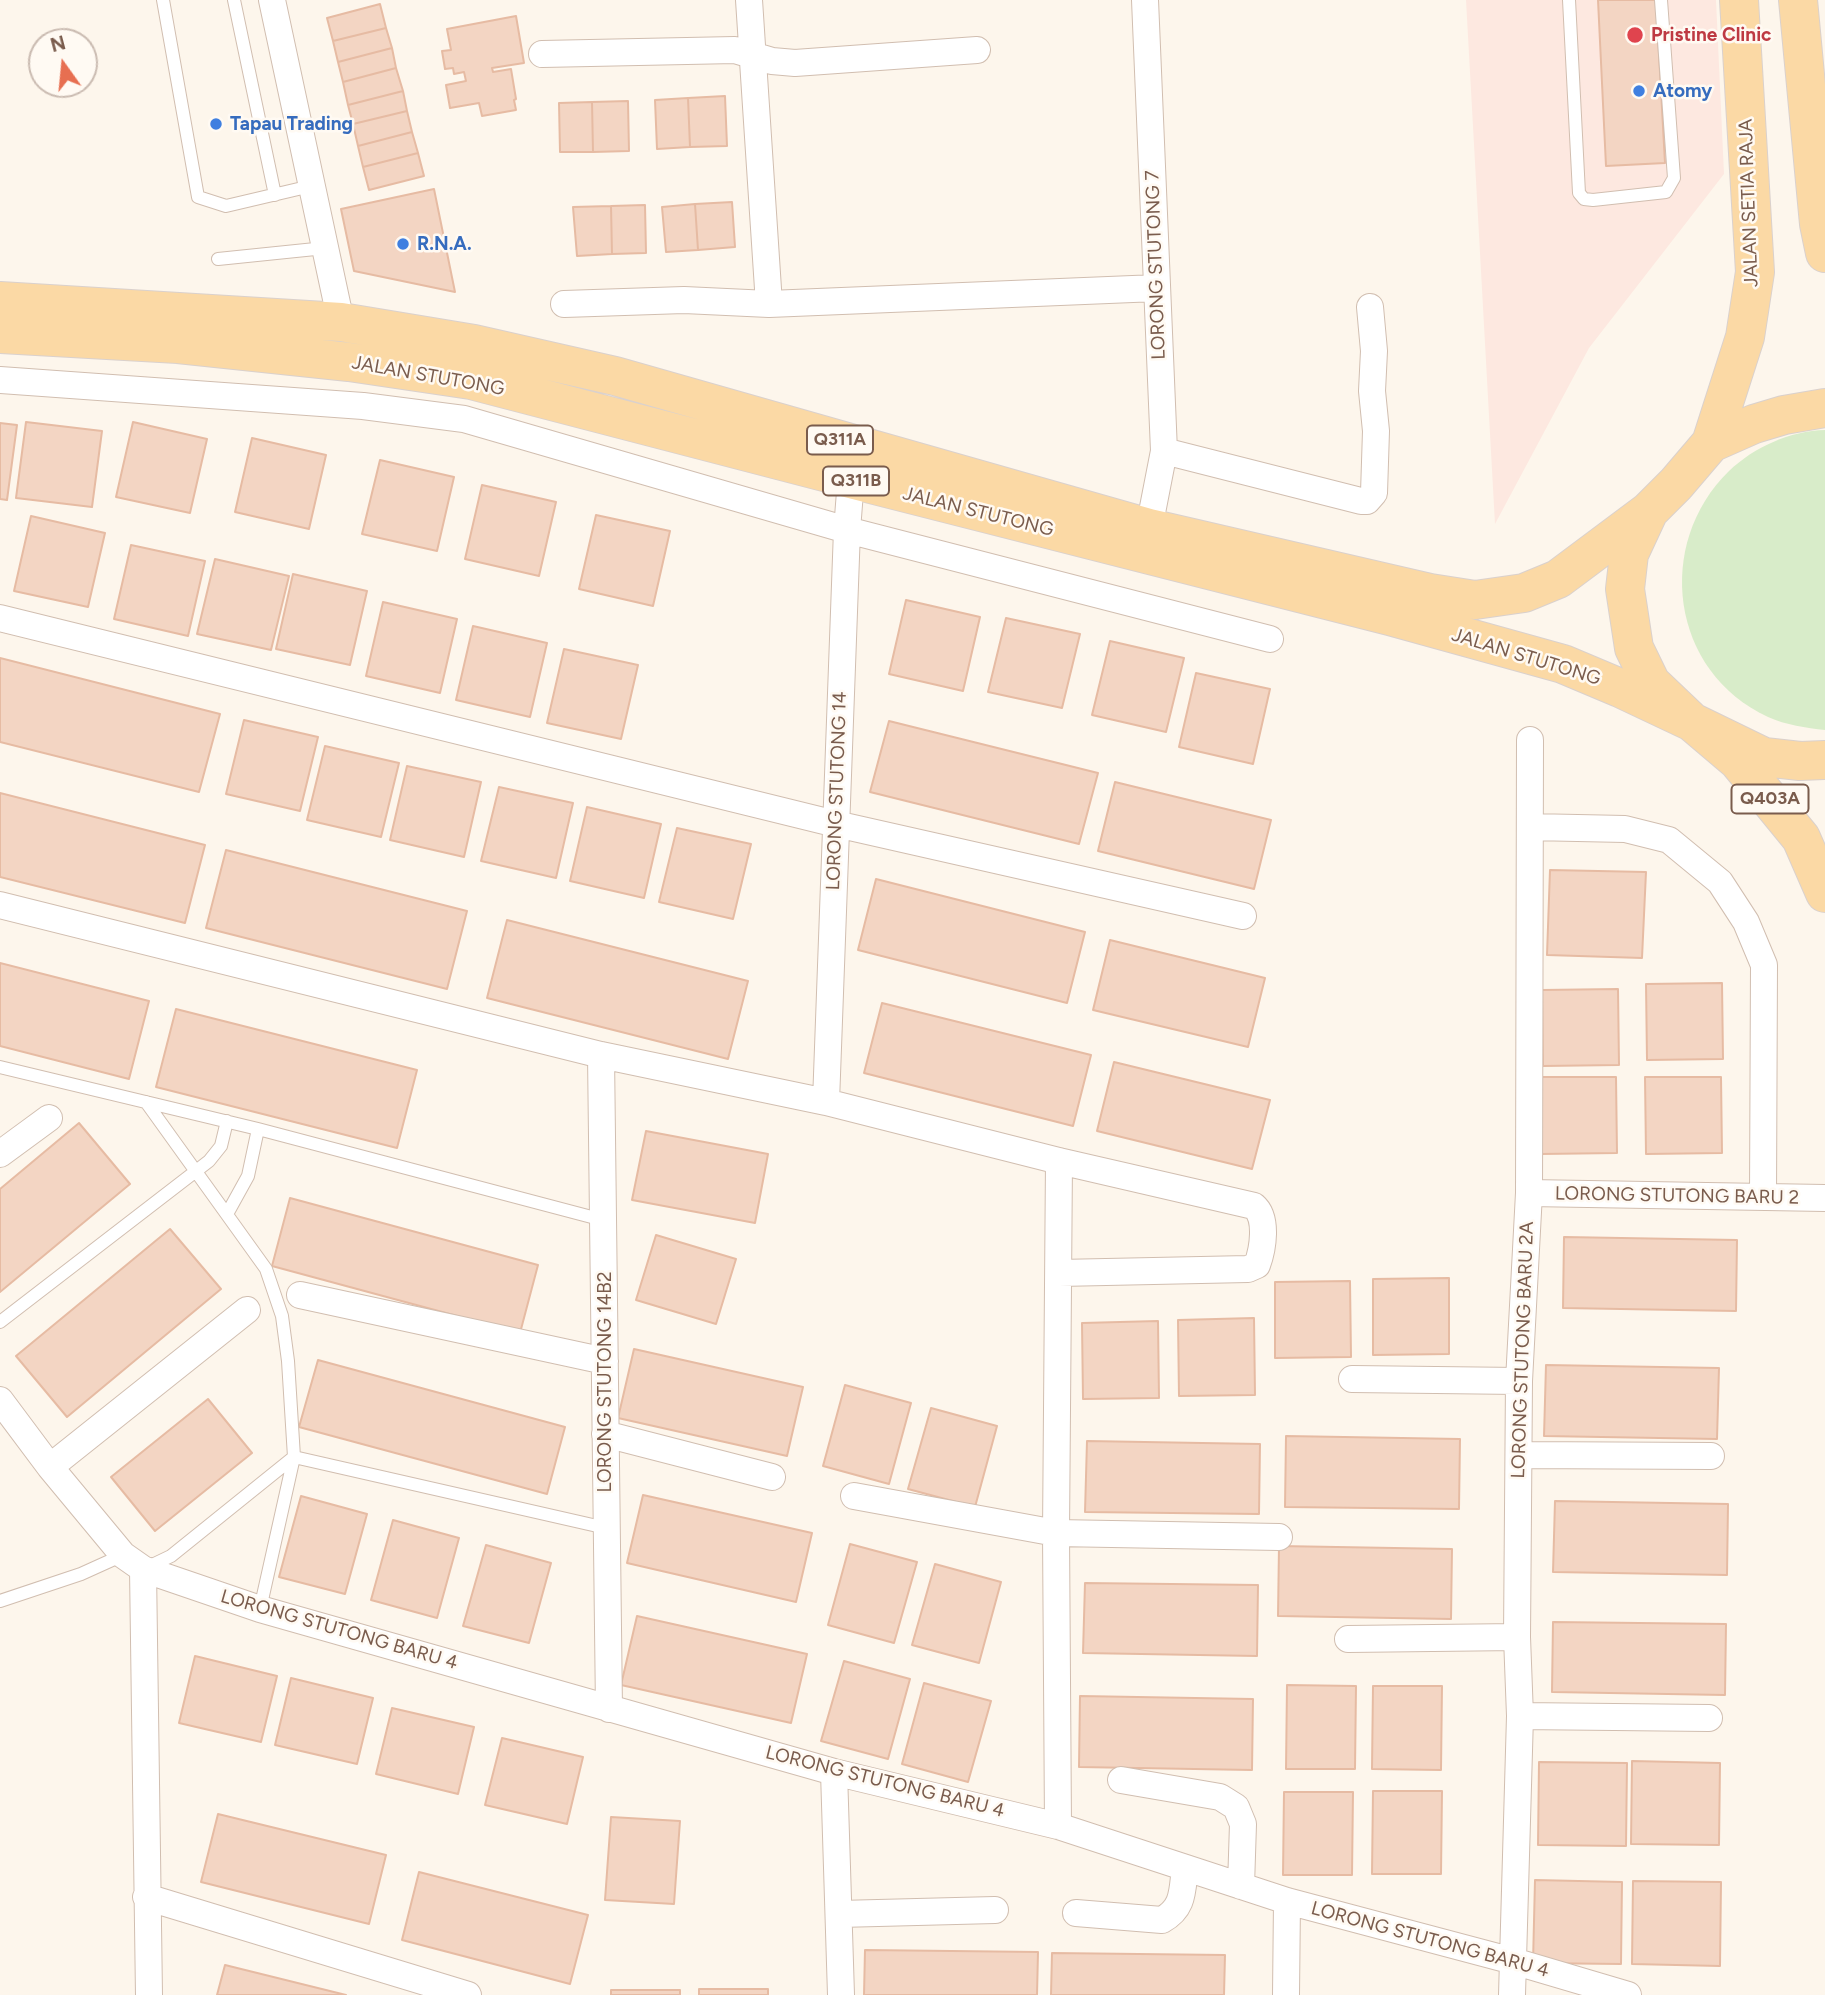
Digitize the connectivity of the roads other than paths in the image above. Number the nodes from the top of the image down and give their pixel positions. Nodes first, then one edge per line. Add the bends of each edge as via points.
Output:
1 (163, 0) edge
2 (234, 0) edge
3 (272, 0) edge
4 (749, 0) edge
5 (1145, 0) edge
6 (1569, 0) edge
7 (1661, 0) edge
8 (1739, 0) edge
9 (1798, 0) edge
10 (977, 50) dead end
11 (542, 54) dead end
12 (752, 55) junction
13 (312, 186) junction
14 (275, 195) junction
15 (325, 248) junction
16 (1825, 253) edge
17 (218, 259) dead end
18 (1157, 288) junction
19 (0, 301) edge
20 (564, 304) dead end
21 (769, 304) junction
22 (1370, 307) dead end
23 (341, 322) junction
24 (0, 334) edge
25 (0, 380) edge
26 (1825, 408) edge
27 (1711, 443) junction
28 (1164, 451) junction
29 (851, 479) junction
30 (1649, 510) junction
31 (1149, 528) junction
32 (847, 530) junction
33 (0, 618) edge
34 (1270, 639) dead end
35 (1692, 722) junction
36 (1530, 740) dead end
37 (1825, 760) edge
38 (836, 824) junction
39 (1530, 827) junction
40 (1825, 893) edge
41 (0, 905) edge
42 (1243, 916) dead end
43 (601, 1055) junction
44 (0, 1067) edge
45 (146, 1102) junction
46 (826, 1102) junction
47 (50, 1118) dead end
48 (227, 1121) junction
49 (258, 1129) junction
50 (0, 1154) edge
51 (1059, 1161) junction
52 (194, 1171) junction
53 (1529, 1193) junction
54 (1763, 1198) junction
55 (1825, 1198) edge
56 (227, 1214) junction
57 (603, 1220) junction
58 (1059, 1273) junction
59 (300, 1295) dead end
60 (247, 1310) dead end
61 (0, 1322) edge
62 (605, 1361) junction
63 (1352, 1379) dead end
64 (1519, 1381) junction
65 (0, 1400) edge
66 (605, 1434) junction
67 (1519, 1455) junction
68 (1711, 1456) dead end
69 (294, 1457) junction
70 (50, 1467) junction
71 (772, 1478) dead end
72 (854, 1496) dead end
73 (606, 1528) junction
74 (1056, 1533) junction
75 (1279, 1537) dead end
76 (133, 1562) junction
77 (0, 1601) edge
78 (260, 1609) junction
79 (1517, 1637) junction
80 (1348, 1639) dead end
81 (609, 1709) junction
82 (1520, 1716) junction
83 (1709, 1718) dead end
84 (834, 1772) junction
85 (1121, 1780) dead end
86 (1058, 1826) junction
87 (1185, 1868) junction
88 (1241, 1886) junction
89 (146, 1897) junction
90 (1287, 1901) junction
91 (995, 1910) dead end
92 (1076, 1913) dead end
93 (839, 1914) junction
94 (1513, 1961) junction
95 (149, 1995) edge
96 (468, 1995) edge
97 (841, 1995) edge
98 (1286, 1995) edge
99 (1512, 1995) edge
100 (1628, 1995) edge

1 - 14 lane via 198,197 226,206
2 - 14 lane
3 - 13 street
4 - 12 street
5 - 18 street, LORONG STUTONG 7
6 - 7 lane via 1579,193 1593,200 1666,192 1674,178
8 - 27 main road, JALAN SETIA RAJA via 1755,272 1745,337
9 - 16 main road
10 - 12 street via 795,63
11 - 12 street via 735,50
12 - 21 street
13 - 14 lane
13 - 15 street
15 - 17 lane
15 - 23 street
18 - 21 street
18 - 28 street, LORONG STUTONG 7
19 - 23 main road, JALAN STUTONG / Q311A
20 - 21 street via 684,300
22 - 28 street via 1376,430 1374,493 1367,501
23 - 31 main road, JALAN STUTONG / Q311A via 474,344 615,376
24 - 29 main road, JALAN STUTONG / Q311B via 178,344 471,380
25 - 32 street via 363,406 464,419
26 - 27 main road via 1774,418
27 - 30 main road
28 - 31 street, LORONG STUTONG 7
29 - 32 street, LORONG STUTONG 14
29 - 35 main road, JALAN STUTONG / Q311B via 1563,664
30 - 31 main road, JALAN STUTONG / Q311A via 1558,579 1524,593 1475,600
30 - 35 main road via 1629,554 1625,589 1631,636 1651,683
32 - 34 street
32 - 38 street, LORONG STUTONG 14
33 - 38 street
35 - 37 main road via 1764,757
35 - 40 main road, Q403A via 1738,761 1801,838
36 - 39 street, LORONG STUTONG BARU 2A
38 - 42 street
38 - 46 street, LORONG STUTONG 14
39 - 53 street, LORONG STUTONG BARU 2A
39 - 54 street via 1626,828 1669,840 1720,882 1746,922 1764,965
41 - 43 street
43 - 46 street
43 - 57 street, LORONG STUTONG 14B2
44 - 45 lane
45 - 48 lane
45 - 52 lane
46 - 51 street
47 - 50 street
48 - 49 lane
48 - 52 lane via 221,1146
49 - 56 lane via 248,1176
49 - 57 lane
51 - 58 street
51 - 58 street via 1254,1206 1262,1219 1260,1256 1257,1265 1248,1269
52 - 56 lane
52 - 61 lane
53 - 54 street, LORONG STUTONG BARU 2
53 - 64 street, LORONG STUTONG BARU 2A
54 - 55 street, LORONG STUTONG BARU 2
56 - 69 lane via 265,1269 282,1316
57 - 62 street, LORONG STUTONG 14B2
58 - 74 street
59 - 62 street
60 - 70 street
62 - 66 street, LORONG STUTONG 14B2
63 - 64 street
64 - 67 street, LORONG STUTONG BARU 2A
65 - 70 street
66 - 71 street
66 - 73 street, LORONG STUTONG 14B2
67 - 68 street
67 - 79 street, LORONG STUTONG BARU 2A
69 - 73 lane
69 - 76 lane via 171,1556
69 - 78 lane
70 - 76 street
72 - 74 street
73 - 81 street, LORONG STUTONG 14B2
74 - 75 street
74 - 86 street
76 - 77 lane
76 - 78 street, LORONG STUTONG BARU 4
76 - 89 street
78 - 81 street, LORONG STUTONG BARU 4
79 - 80 street
79 - 82 street, LORONG STUTONG BARU 2A
81 - 84 street, LORONG STUTONG BARU 4
82 - 83 street
82 - 94 street, LORONG STUTONG BARU 2A
84 - 86 street, LORONG STUTONG BARU 4
84 - 93 street
85 - 88 street via 1220,1797 1236,1807 1243,1824
86 - 87 street, LORONG STUTONG BARU 4
87 - 88 street, LORONG STUTONG BARU 4
87 - 92 street via 1180,1903 1162,1920
88 - 90 street, LORONG STUTONG BARU 4
89 - 95 street
89 - 96 street
90 - 94 street, LORONG STUTONG BARU 4
90 - 98 street
91 - 93 street
93 - 97 street
94 - 99 street, LORONG STUTONG BARU 2A
94 - 100 street, LORONG STUTONG BARU 4

